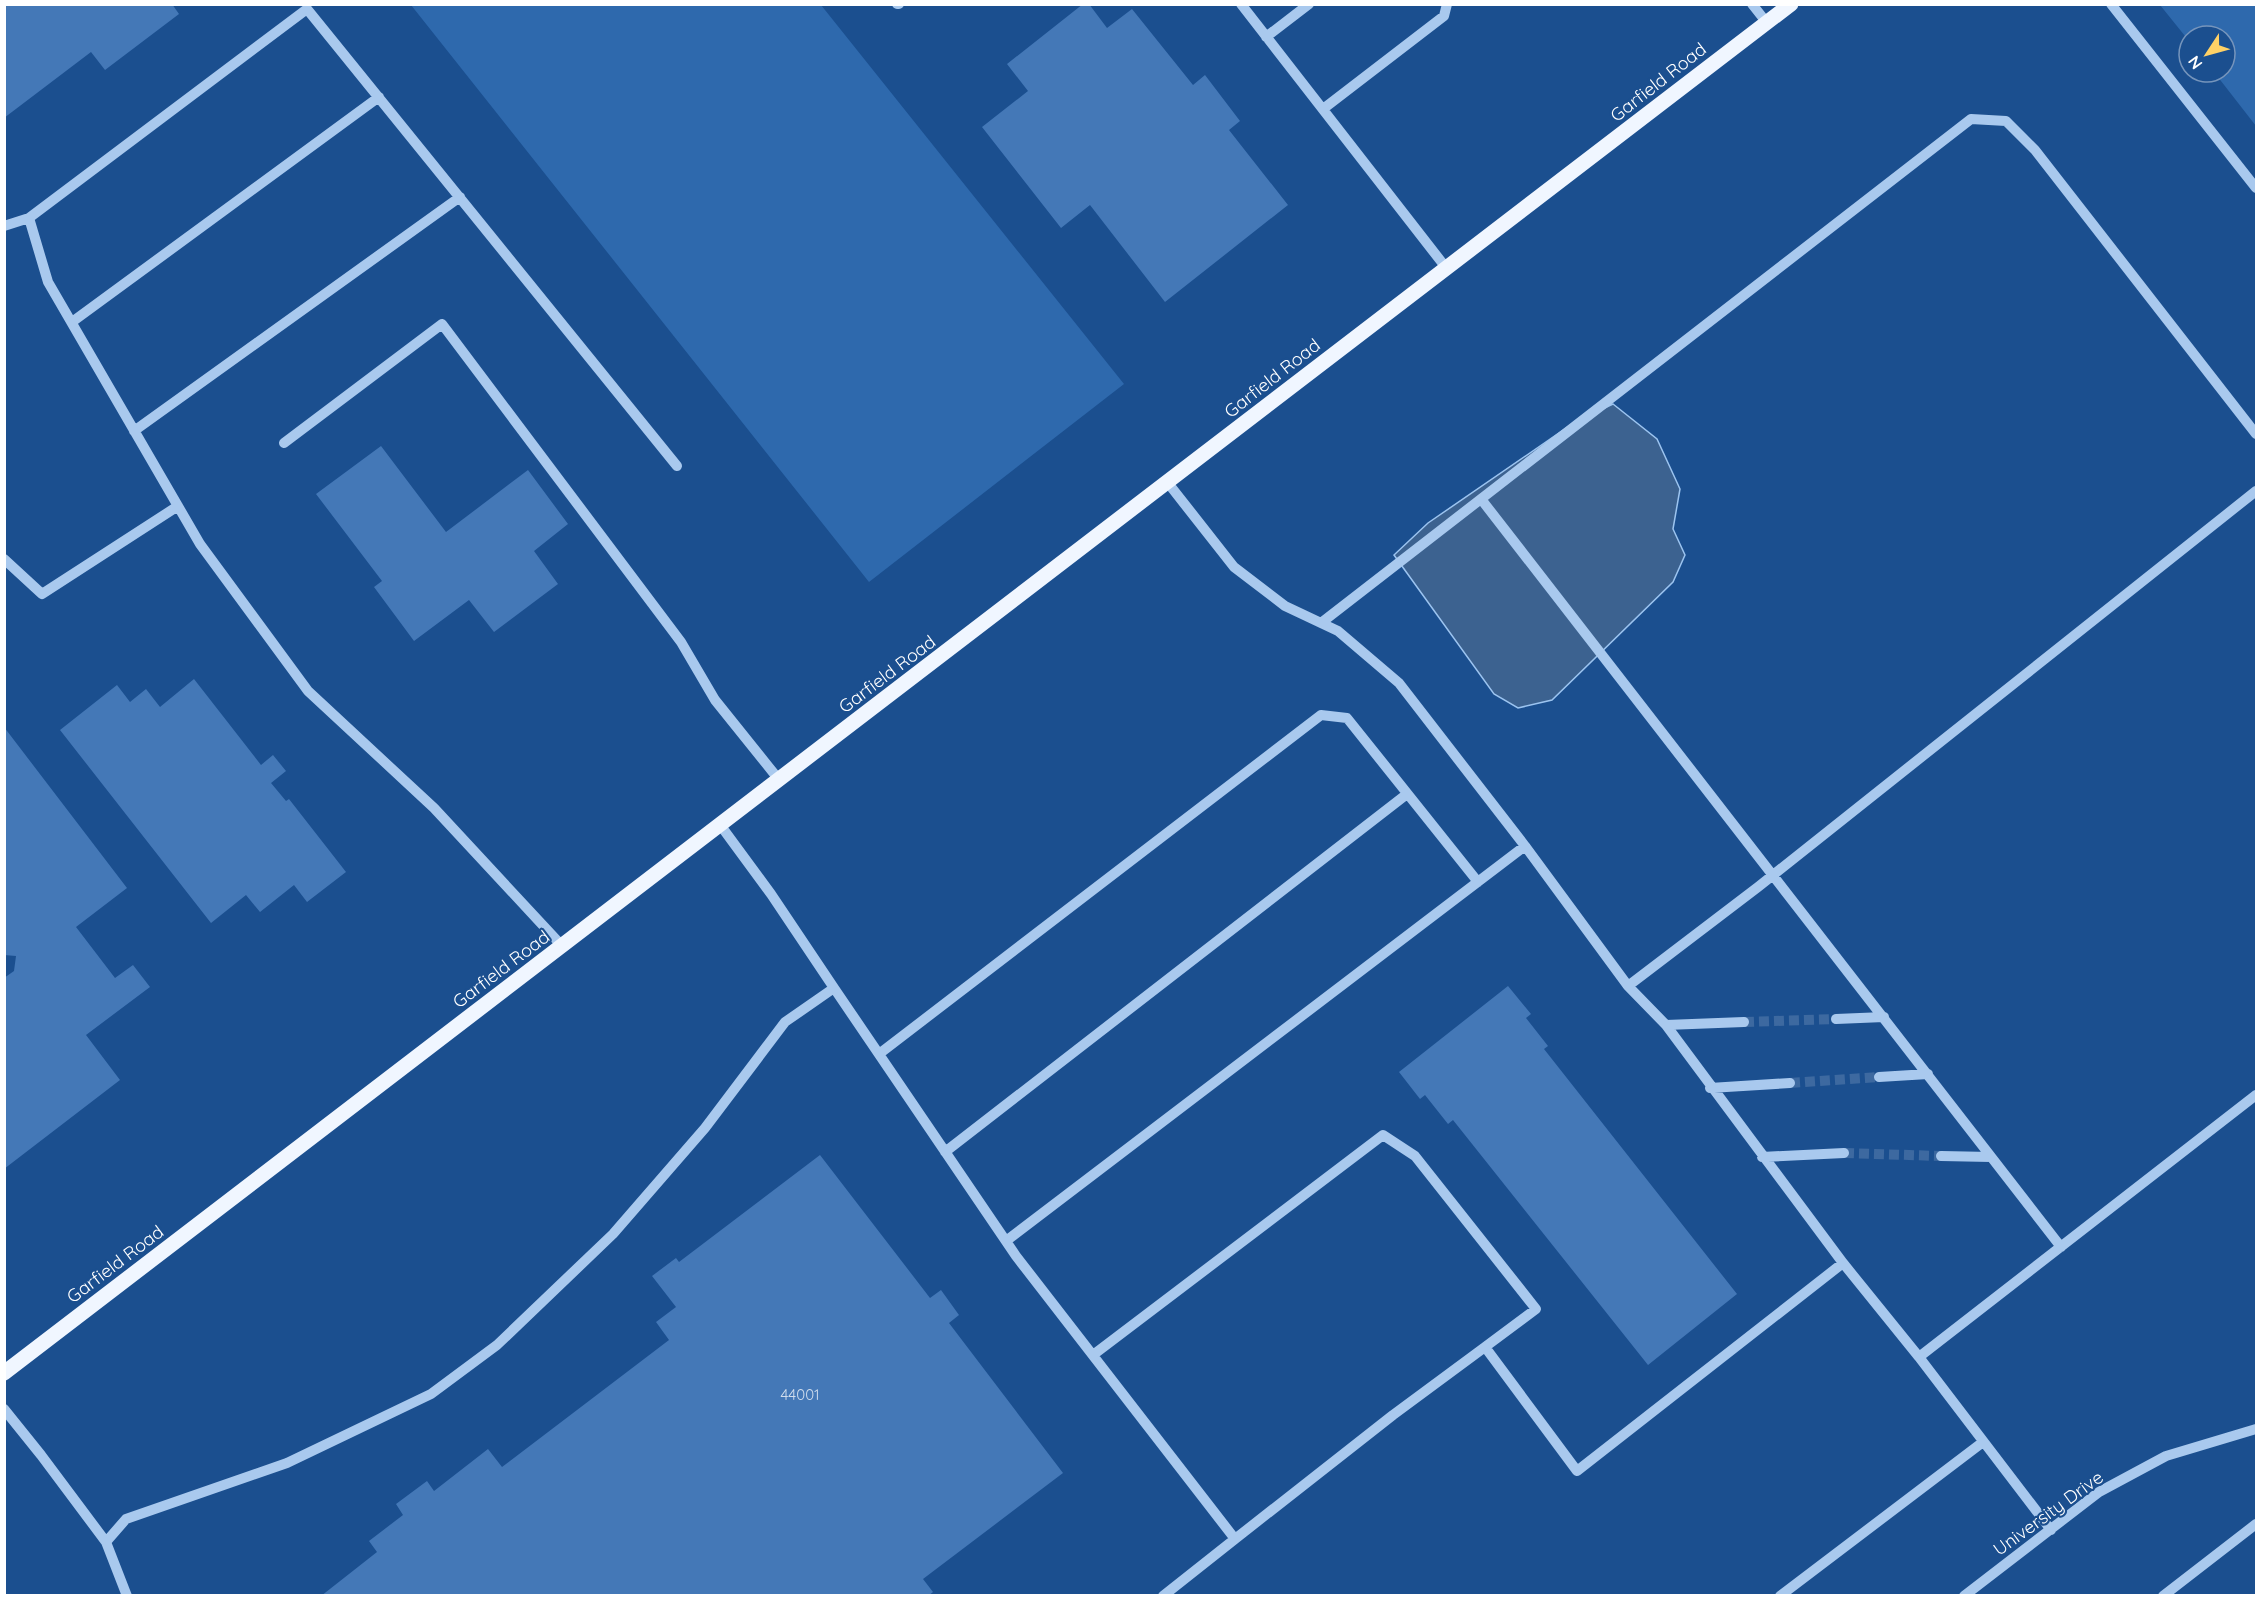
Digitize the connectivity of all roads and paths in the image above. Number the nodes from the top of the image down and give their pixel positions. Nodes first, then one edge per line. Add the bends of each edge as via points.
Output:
1 (1241, 4) edge
2 (1309, 4) edge
3 (1447, 4) edge
4 (1752, 4) edge
5 (1791, 4) edge
6 (2111, 4) edge
7 (306, 7) edge
8 (1767, 23) junction
9 (1266, 37) junction
10 (378, 97) junction
11 (1323, 109) junction
12 (2256, 188) edge
13 (460, 197) junction
14 (29, 218) junction
15 (4, 226) edge
16 (1447, 269) junction
17 (72, 322) junction
18 (134, 431) junction
19 (2256, 434) edge
20 (284, 443) dead end
21 (677, 466) dead end
22 (1168, 483) junction
23 (2256, 491) edge
24 (1481, 499) junction
25 (178, 506) junction
26 (4, 559) edge
27 (1321, 623) junction
28 (780, 781) junction
29 (1407, 794) junction
30 (721, 826) junction
31 (1525, 846) junction
32 (1774, 874) junction
33 (1478, 882) junction
34 (563, 947) junction
35 (1628, 986) junction
36 (834, 988) junction
37 (1884, 1017) junction
38 (1836, 1019) tunnel mouth
39 (1744, 1022) tunnel mouth
40 (1666, 1025) junction
41 (879, 1054) junction
42 (1928, 1074) junction
43 (1880, 1077) tunnel mouth
44 (1790, 1083) tunnel mouth
45 (1710, 1088) junction
46 (2256, 1095) edge
47 (945, 1152) junction
48 (1844, 1153) tunnel mouth
49 (1941, 1156) tunnel mouth
50 (1762, 1157) junction
51 (1991, 1157) junction
52 (1006, 1241) junction
53 (2061, 1247) junction
54 (1843, 1263) junction
55 (1485, 1347) junction
56 (1093, 1356) junction
57 (1919, 1357) junction
58 (4, 1372) edge
59 (4, 1409) edge
60 (2256, 1429) edge
61 (1983, 1442) junction
62 (2256, 1524) edge
63 (2051, 1530) junction
64 (1235, 1539) junction
65 (106, 1542) junction
66 (127, 1596) edge
67 (1163, 1596) edge
68 (1780, 1596) edge
69 (1964, 1596) edge
70 (2163, 1596) edge

1 - 9 street
2 - 9 street
3 - 11 street via 1444,16
4 - 8 street
5 - 8 main road, Garfield Road
6 - 12 street
7 - 10 street
7 - 14 street
8 - 16 main road, Garfield Road
9 - 11 street
10 - 13 street
10 - 17 street
11 - 16 street
13 - 18 street
13 - 21 street
14 - 15 street
14 - 17 street via 48,282
16 - 22 main road, Garfield Road
17 - 18 street
18 - 25 street
19 - 24 street via 2035,150 2006,121 1971,119
20 - 28 street via 442,324 681,642 715,700
22 - 27 street via 1234,567 1285,606
22 - 28 main road, Garfield Road
23 - 32 street
24 - 27 street
24 - 32 street
25 - 26 street via 42,594
25 - 34 street via 200,544 308,691 434,808
27 - 31 street via 1338,631 1399,683
28 - 30 main road, Garfield Road
29 - 33 street
29 - 41 street via 1347,718 1321,715
29 - 47 street
30 - 34 main road, Garfield Road
30 - 36 street
31 - 33 street
31 - 35 street
32 - 35 street
32 - 37 street
33 - 52 street
34 - 58 main road, Garfield Road
35 - 40 street
36 - 41 street
36 - 65 street via 785,1022 705,1128 613,1234 496,1345 431,1394 287,1463 126,1519
37 - 38 street
37 - 42 street
39 - 40 street
40 - 45 street
41 - 47 street
42 - 43 street
42 - 51 street
44 - 45 street
45 - 50 street
46 - 53 street
47 - 52 street
48 - 50 street
49 - 51 street
50 - 54 street
51 - 53 street
52 - 56 street
53 - 57 street
54 - 55 street via 1577,1471
54 - 57 street
55 - 56 street via 1536,1309 1415,1156 1383,1134
55 - 64 street
56 - 64 street
57 - 61 street
59 - 65 street
60 - 63 street, University Drive via 2166,1456 2099,1492
61 - 63 street
61 - 68 street
62 - 70 street
63 - 69 street, University Drive
64 - 67 street
65 - 66 street

